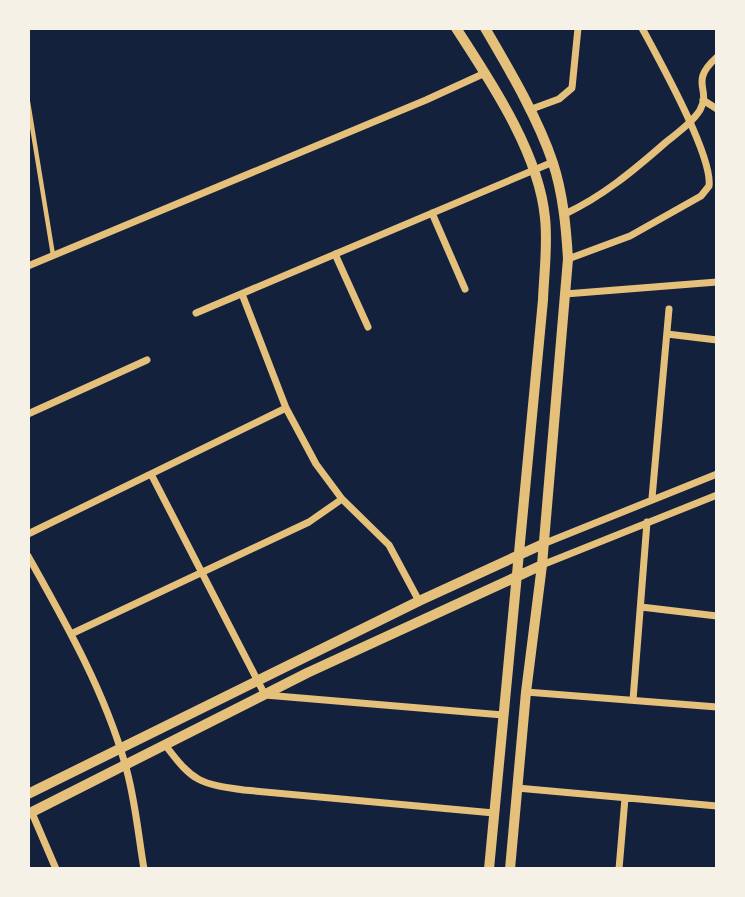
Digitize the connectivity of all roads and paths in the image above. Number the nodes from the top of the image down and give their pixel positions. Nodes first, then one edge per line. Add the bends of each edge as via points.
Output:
1 (456, 28) edge
2 (485, 28) edge
3 (579, 28) edge
4 (642, 28) edge
5 (717, 57) edge
6 (485, 73) junction
7 (703, 100) junction
8 (28, 102) edge
9 (717, 109) edge
10 (529, 110) junction
11 (689, 123) junction
12 (553, 162) junction
13 (534, 169) junction
14 (432, 213) junction
15 (565, 214) junction
16 (335, 254) junction
17 (53, 255) junction
18 (568, 258) junction
19 (28, 267) edge
20 (717, 282) edge
21 (465, 289) dead end
22 (242, 294) junction
23 (565, 294) junction
24 (669, 309) dead end
25 (196, 313) dead end
26 (368, 327) dead end
27 (667, 334) junction
28 (717, 340) edge
29 (147, 360) dead end
30 (286, 408) junction
31 (28, 414) edge
32 (151, 474) junction
33 (717, 474) edge
34 (717, 495) edge
35 (652, 498) junction
36 (342, 499) junction
37 (647, 522) junction
38 (28, 534) edge
39 (543, 544) junction
40 (28, 556) edge
41 (518, 556) junction
42 (542, 565) junction
43 (201, 572) junction
44 (516, 576) junction
45 (419, 601) junction
46 (641, 607) junction
47 (717, 616) edge
48 (71, 634) junction
49 (257, 680) junction
50 (526, 692) junction
51 (265, 695) junction
52 (632, 700) junction
53 (717, 707) edge
54 (503, 715) junction
55 (166, 746) junction
56 (121, 750) junction
57 (126, 766) junction
58 (517, 788) junction
59 (28, 794) edge
60 (625, 798) junction
61 (717, 806) edge
62 (30, 813) edge
63 (494, 813) junction
64 (56, 869) edge
65 (144, 869) edge
66 (489, 869) edge
67 (510, 869) edge
68 (619, 869) edge

1 - 6 street
2 - 10 street
3 - 10 street via 572,88 559,99
4 - 11 street
5 - 7 street via 702,74
6 - 13 street
6 - 17 street
7 - 9 street
7 - 11 street
8 - 17 lane
10 - 12 street
11 - 15 street via 618,184
11 - 18 street via 709,169 707,191 630,236
12 - 13 street
12 - 15 street
13 - 14 street
13 - 41 street via 546,246
14 - 16 street
14 - 21 street
15 - 18 street
16 - 22 street
16 - 26 street
17 - 19 street
18 - 23 street
20 - 23 street
22 - 25 street
22 - 30 street
23 - 39 street
24 - 27 street
27 - 28 street
27 - 35 street
29 - 31 street
30 - 32 street
30 - 36 street via 316,464
32 - 38 street
32 - 43 street
33 - 35 street
34 - 37 street
35 - 39 street
36 - 43 street via 309,522
36 - 45 street via 389,545
37 - 42 street
37 - 46 street
39 - 41 street
39 - 42 street
40 - 48 street
41 - 44 street
41 - 45 street
42 - 44 street
42 - 50 street
43 - 48 street
43 - 49 street
44 - 51 street
44 - 54 street
45 - 49 street
46 - 47 street
46 - 52 street
48 - 56 street
49 - 51 street
49 - 56 street
50 - 52 street
50 - 58 street
51 - 54 street
51 - 55 street
52 - 53 street
54 - 63 street
55 - 57 street
55 - 63 street via 183,769 207,785
56 - 57 street
56 - 59 street
57 - 62 street
57 - 65 street
58 - 60 street
58 - 67 street
60 - 61 street
60 - 68 street
62 - 64 street
63 - 66 street

